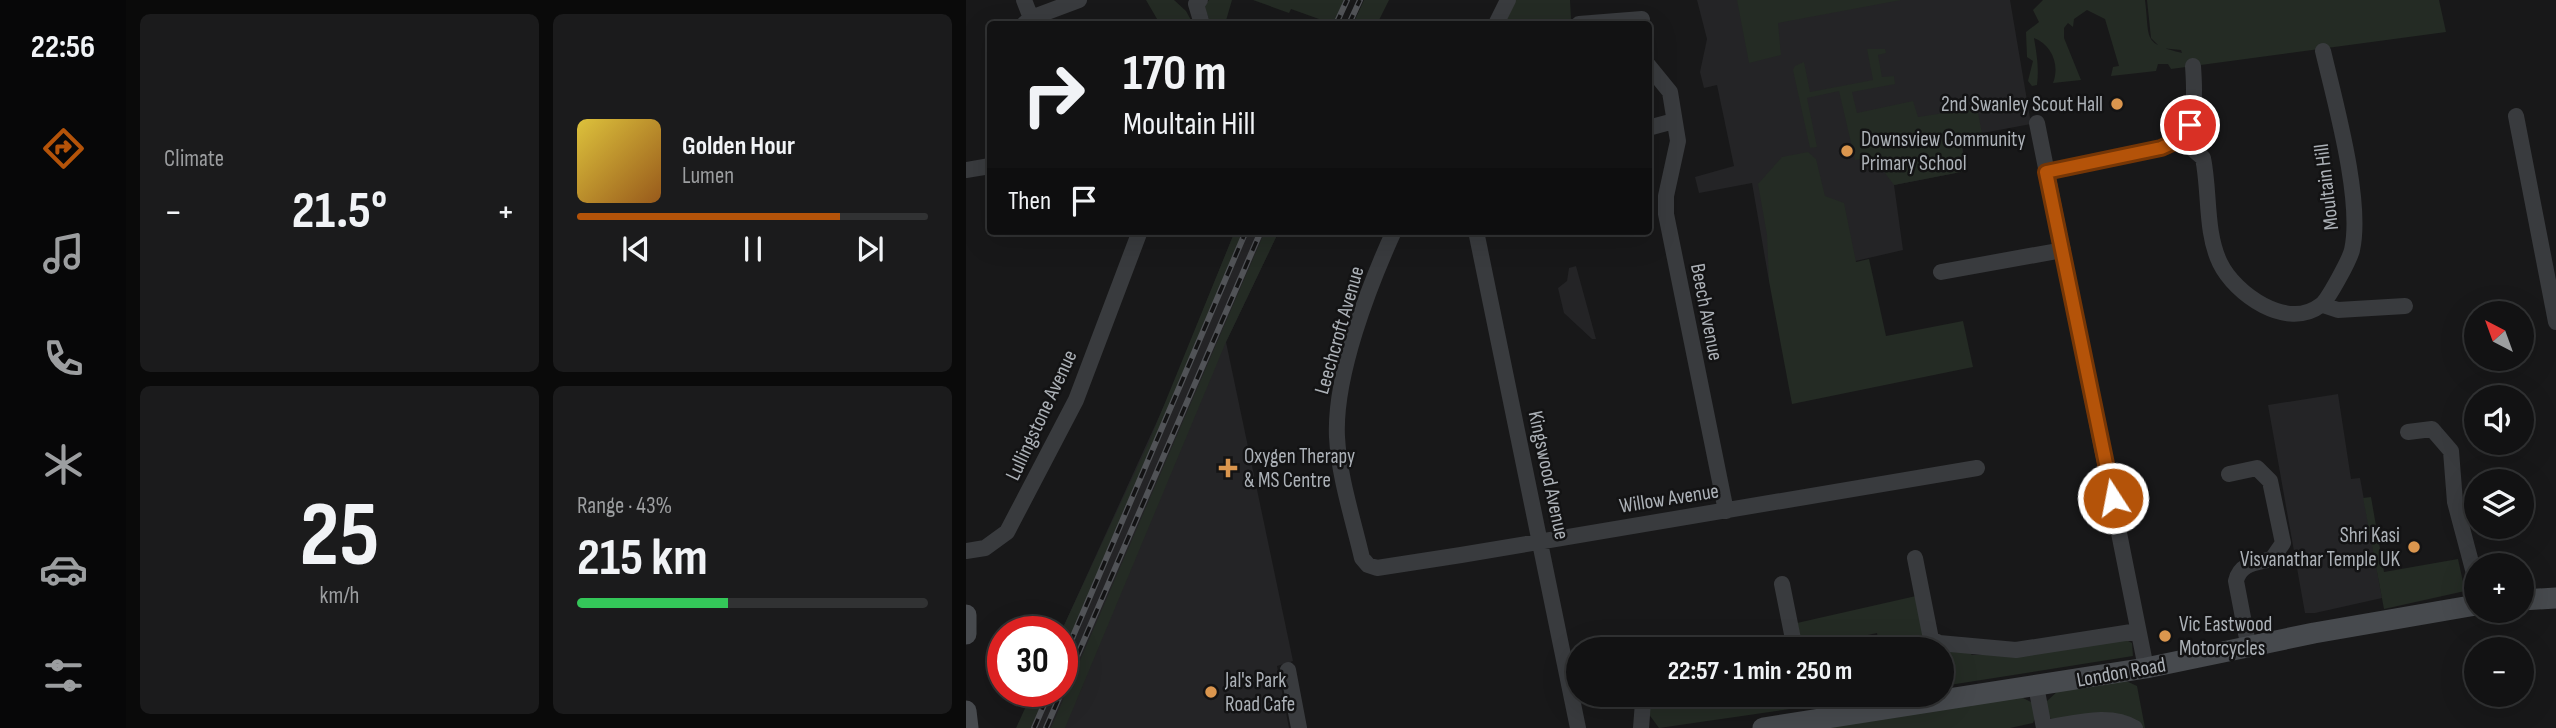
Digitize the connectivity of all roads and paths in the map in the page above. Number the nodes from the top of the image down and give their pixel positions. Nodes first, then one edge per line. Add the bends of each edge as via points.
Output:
1 (1024, 0) edge
2 (1079, 0) edge
3 (1508, 0) edge
4 (1195, 1) edge
5 (1027, 21) edge
6 (1201, 21) edge
7 (1498, 21) edge
8 (1617, 21) edge
9 (1642, 21) edge
10 (2323, 51) dead end
11 (2193, 66) dead end
12 (1652, 70) edge
13 (2516, 116) dead end
14 (1674, 121) junction
15 (2037, 122) dead end
16 (1652, 127) edge
17 (2181, 139) junction
18 (987, 166) edge
19 (966, 170) edge
20 (2046, 172) junction
21 (1138, 235) edge
22 (1392, 235) edge
23 (1477, 235) edge
24 (2063, 250) junction
25 (1941, 272) dead end
26 (2323, 305) junction
27 (2405, 306) dead end
28 (2556, 322) edge
29 (2408, 432) dead end
30 (1977, 468) dead end
31 (2229, 474) dead end
32 (1726, 511) junction
33 (1542, 541) junction
34 (966, 551) edge
35 (2469, 553) edge
36 (1915, 558) dead end
37 (1368, 565) joint
38 (1782, 584) dead end
39 (2556, 597) edge
40 (2534, 599) edge
41 (2464, 607) edge
42 (966, 615) edge
43 (2138, 631) junction
44 (966, 634) edge
45 (1793, 637) edge
46 (2249, 649) junction
47 (2146, 668) junction
48 (1288, 670) dead end
49 (2036, 686) junction
50 (1643, 707) edge
51 (966, 711) edge
52 (968, 728) edge
53 (1299, 728) edge
54 (1578, 728) edge
55 (1641, 728) edge
56 (1763, 728) edge
57 (2135, 728) edge

1 - 5 street
2 - 5 street
3 - 7 street
4 - 6 street
8 - 9 street
10 - 26 street, Moultain Hill via 2346,155 2354,232 2351,253
11 - 17 street via 2195,102
12 - 14 street, Beech Avenue via 1670,92
13 - 28 street
14 - 16 street
14 - 32 street, Beech Avenue via 1678,148 1666,214
15 - 20 street
17 - 20 street via 2161,148
17 - 26 street via 2203,158 2213,244 2231,281 2275,311
18 - 19 street
20 - 24 street
21 - 34 street, Lullingstone Avenue via 1076,400 1007,532 985,548
22 - 37 street, Leechcroft Avenue via 1366,300 1338,413 1337,438 1348,496 1362,558
23 - 33 street, Kingswood Avenue
24 - 25 street
24 - 43 street
26 - 27 street via 2338,310
29 - 35 street via 2432,429 2451,451 2455,502
30 - 32 street, Willow Avenue
31 - 46 street via 2257,468 2265,473 2283,543 2272,559 2238,572
32 - 33 street, Willow Avenue
33 - 37 street, Willow Avenue via 1401,564
33 - 54 street, Kingswood Avenue
36 - 43 street via 1931,639 1939,643 2016,650
38 - 45 street
39 - 40 main road
41 - 46 main road, London Road
42 - 44 main road
43 - 47 street
46 - 47 main road, London Road
47 - 49 main road, London Road
48 - 53 street
49 - 56 main road, London Road
49 - 57 street via 2044,728 2109,719
50 - 55 street
51 - 52 main road

